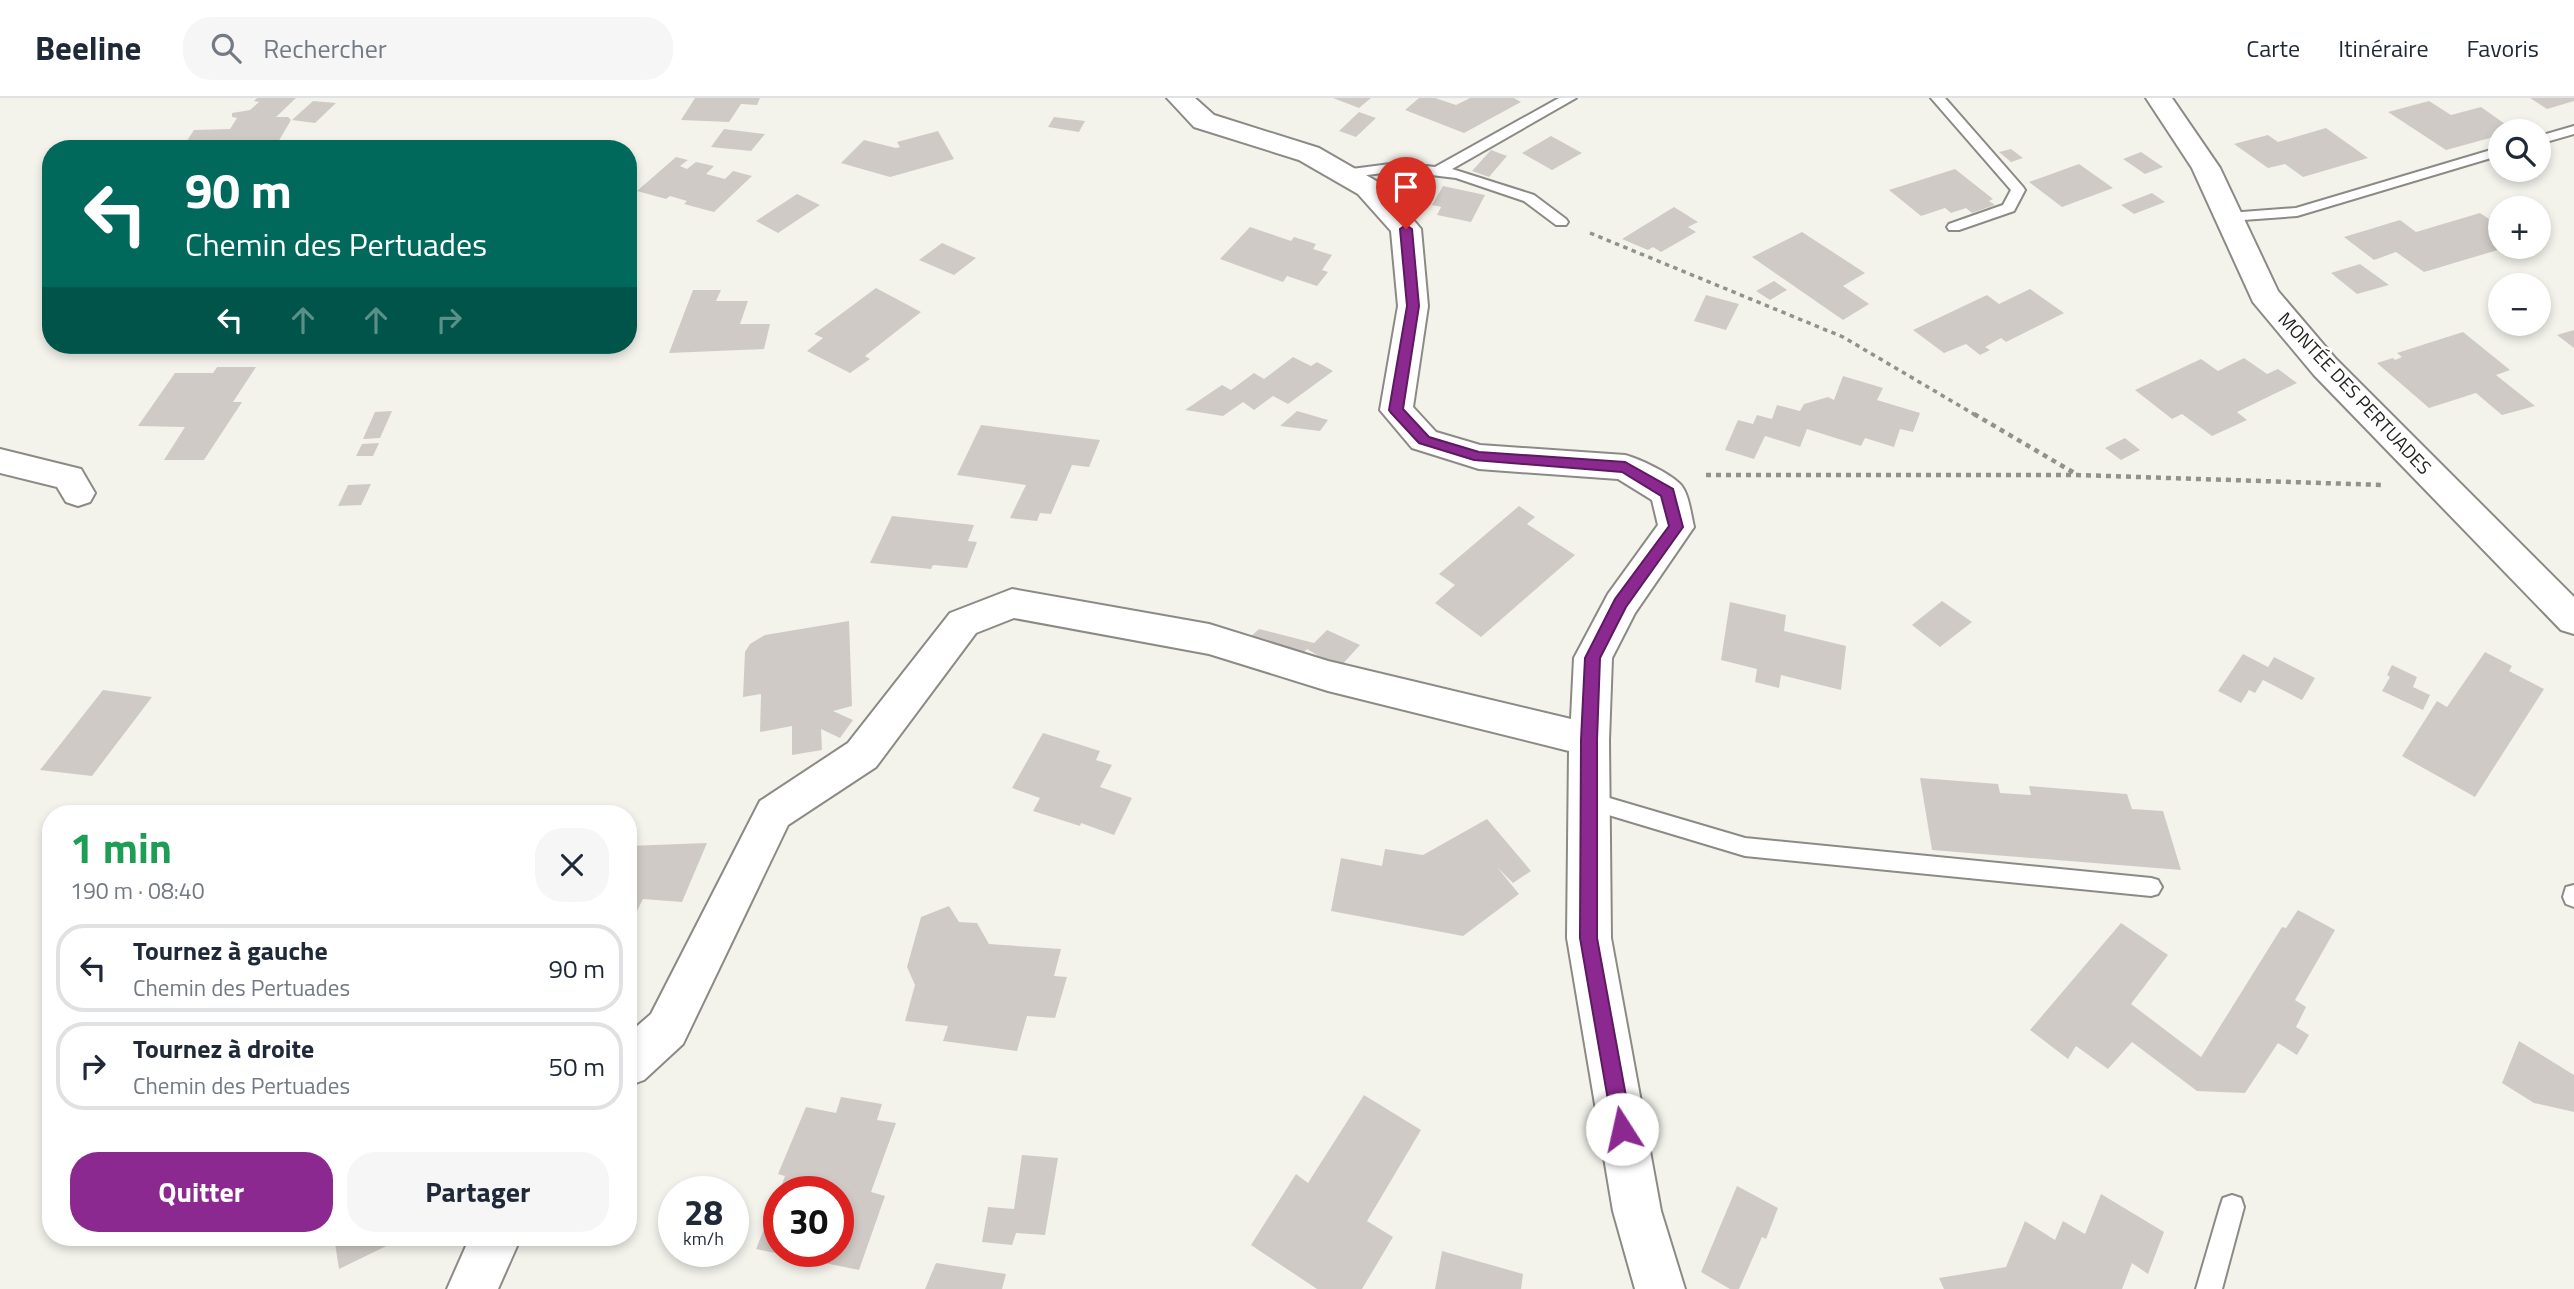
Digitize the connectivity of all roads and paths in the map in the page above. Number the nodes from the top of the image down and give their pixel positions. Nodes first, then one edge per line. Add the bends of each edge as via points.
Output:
1 (1180, 98) edge
2 (1569, 98) edge
3 (1938, 98) edge
4 (2159, 98) edge
5 (2574, 130) edge
6 (2551, 137) edge
7 (2488, 155) edge
8 (1436, 172) junction
9 (1344, 174) junction
10 (2229, 217) junction
11 (1561, 222) joint
12 (1954, 228) dead end
13 (0, 461) edge
14 (2077, 475) junction
15 (1642, 478) junction
16 (2437, 481) junction
17 (78, 494) dead end
18 (2574, 620) edge
19 (1589, 740) junction
20 (1589, 801) junction
21 (2151, 887) dead end
22 (637, 1056) edge
23 (2232, 1207) dead end
24 (492, 1246) edge
25 (472, 1289) edge
26 (1660, 1289) edge
27 (2209, 1289) edge

1 - 9 street via 1204,121 1309,154
2 - 8 lane
3 - 12 lane via 2018,190 2009,208
4 - 10 street, MONTÉE DES PERTUADES via 2206,168
5 - 6 lane
7 - 10 lane via 2297,212
8 - 9 lane via 1398,167
8 - 11 lane via 1458,174 1529,198
9 - 15 street via 1368,188 1406,229 1413,306 1396,410 1424,440 1479,457 1625,467
10 - 16 street, MONTÉE DES PERTUADES via 2264,295 2325,367
11 - 14 path via 1843,337
13 - 17 street via 69,478
14 - 15 path
14 - 16 path via 2401,486
15 - 19 street via 1668,493 1676,527 1621,604 1592,658
16 - 18 street, MONTÉE DES PERTUADES
19 - 20 street
19 - 22 street via 1328,676 1209,639 1012,603 963,623 862,755 774,813 667,1029
20 - 21 lane via 1745,847
20 - 26 street via 1588,938 1637,1210
23 - 27 lane
24 - 25 street

